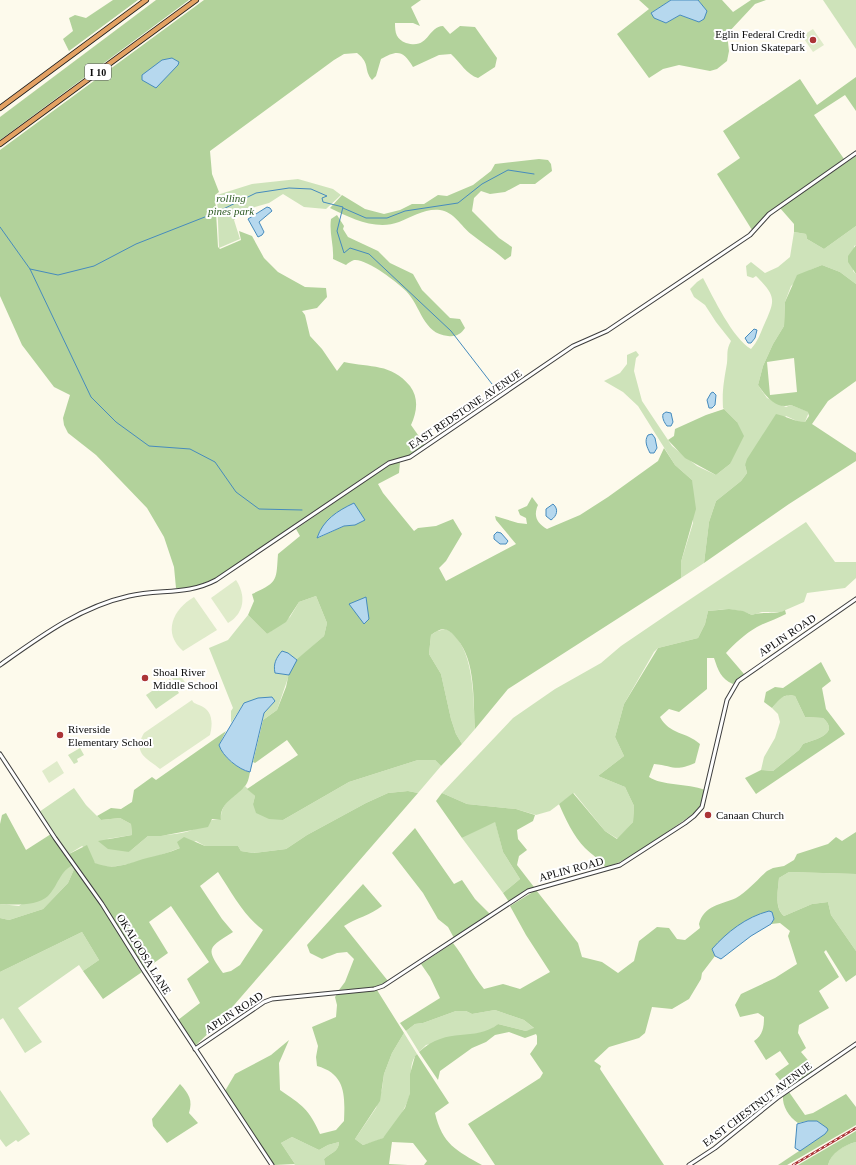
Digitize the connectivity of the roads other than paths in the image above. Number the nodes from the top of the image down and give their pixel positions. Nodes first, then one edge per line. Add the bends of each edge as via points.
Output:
1 (146, 0) edge
2 (196, 0) edge
3 (0, 108) edge
4 (0, 144) edge
5 (856, 153) edge
6 (856, 599) edge
7 (0, 664) edge
8 (0, 754) edge
9 (856, 1044) edge
10 (195, 1049) junction
11 (272, 1165) edge
12 (689, 1165) edge

1 - 3 highway, I 10
2 - 4 highway, I 10
5 - 7 street, EAST REDSTONE AVENUE via 769,214 750,235 607,330 573,346 410,457 389,463 216,580 191,590 147,592 80,612
6 - 10 street, APLIN ROAD via 738,680 727,700 702,807 694,816 652,845 614,867 532,890 383,986 374,989 272,998
8 - 10 street, OKALOOSA LANE via 46,826 102,904
9 - 12 street, EAST CHESTNUT AVENUE via 778,1098 715,1148
10 - 11 street, OKALOOSA LANE

